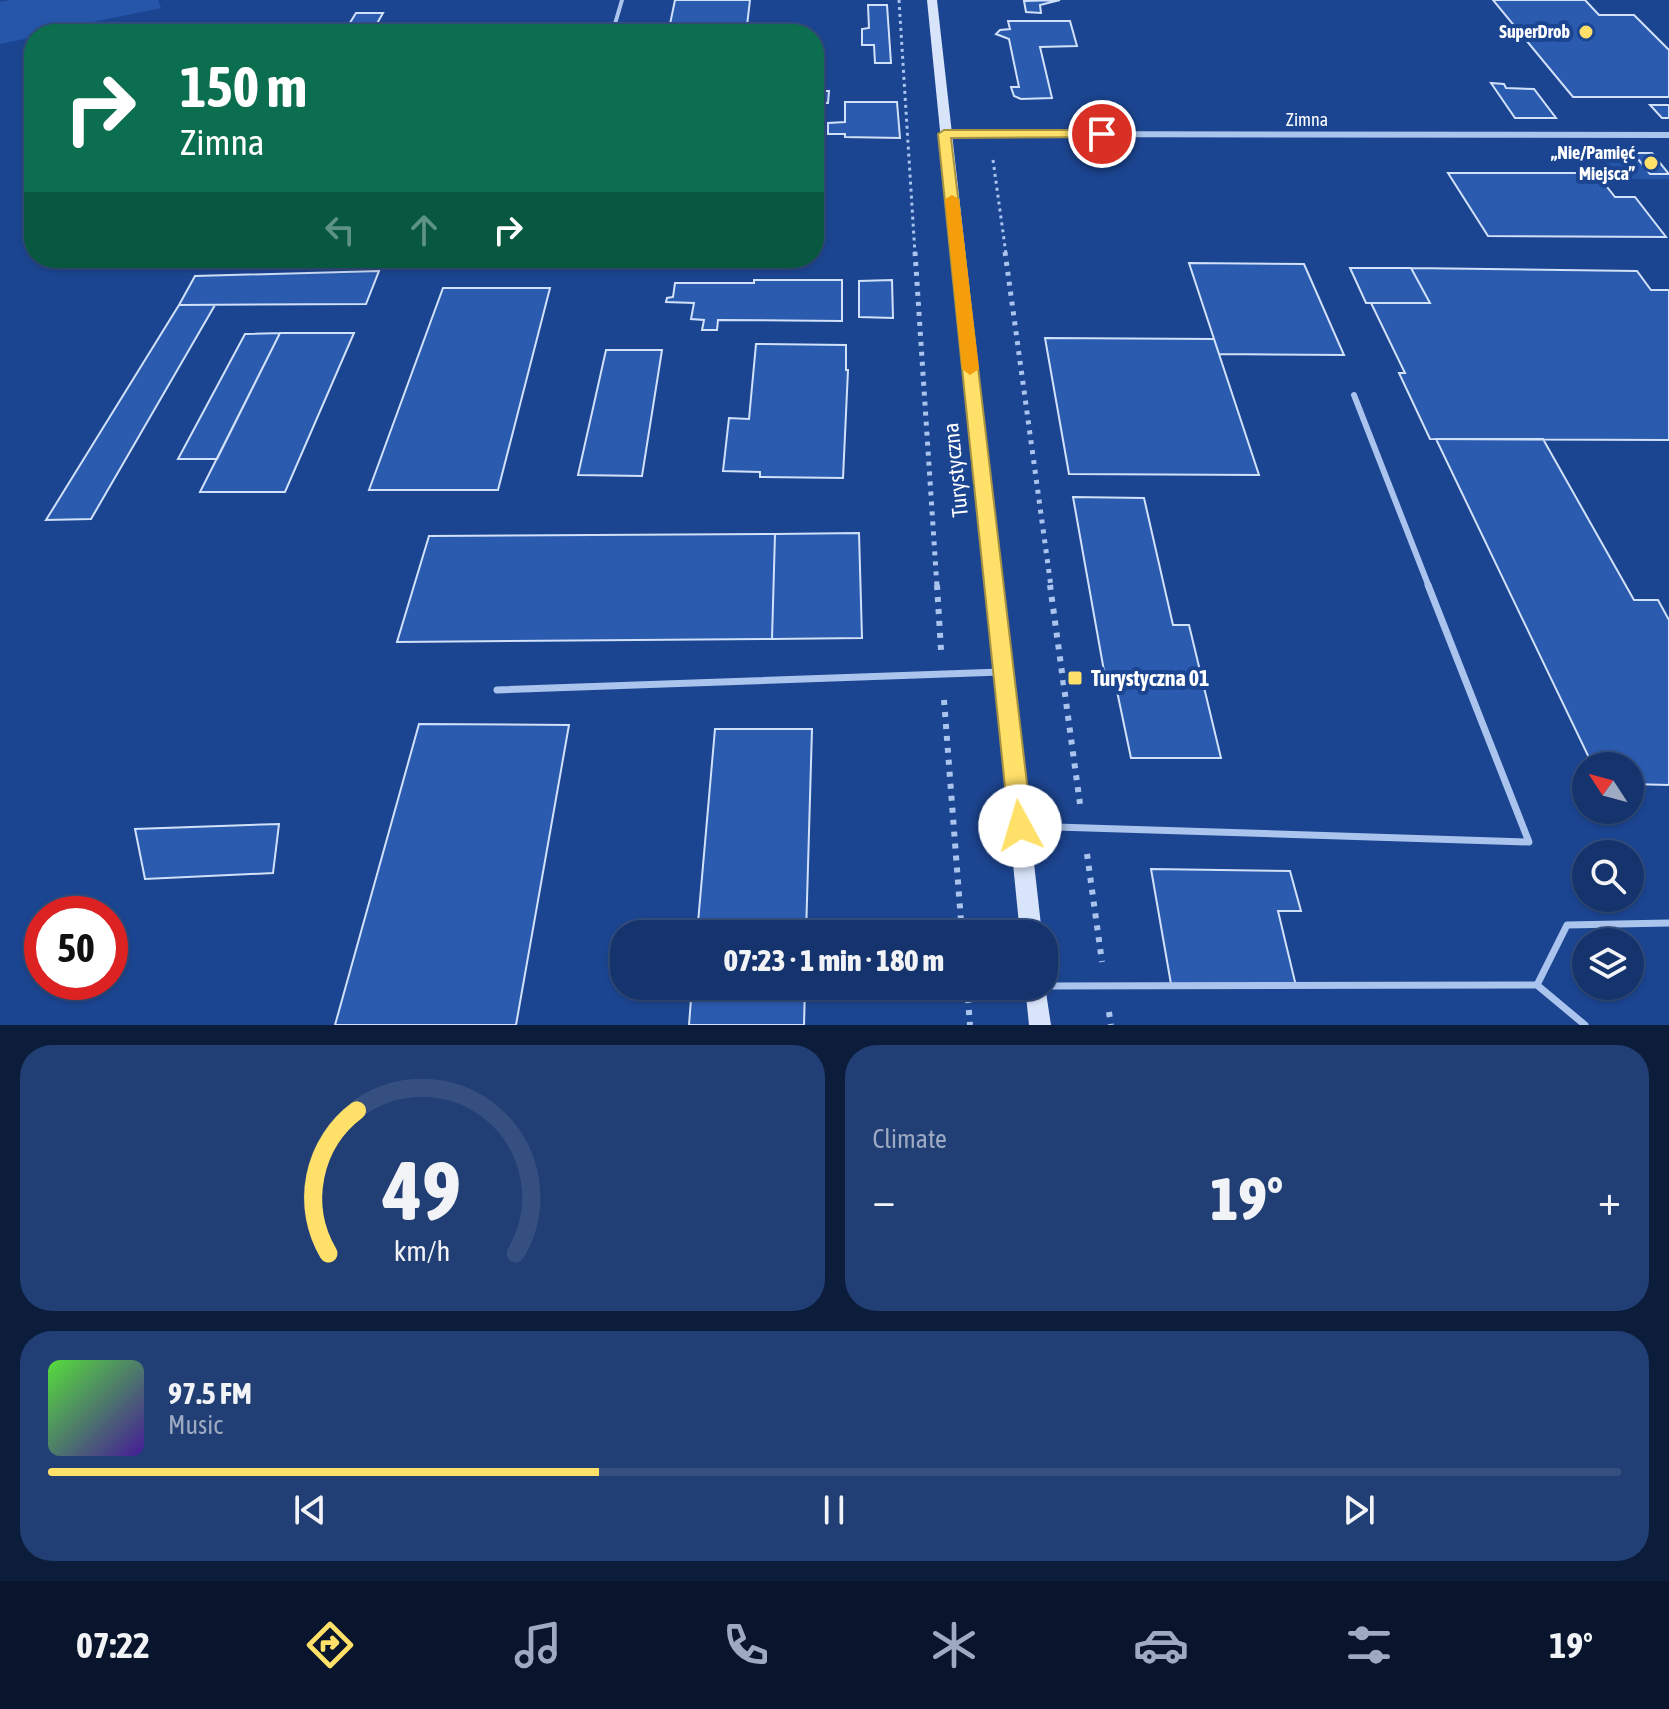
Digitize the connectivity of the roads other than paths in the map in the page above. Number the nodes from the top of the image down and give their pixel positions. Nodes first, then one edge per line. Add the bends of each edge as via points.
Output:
1 (622, 0) edge
2 (932, 0) edge
3 (615, 24) edge
4 (944, 134) junction
5 (1669, 135) edge
6 (1354, 395) dead end
7 (1004, 672) junction
8 (497, 690) dead end
9 (1020, 826) junction
10 (1030, 920) edge
11 (1669, 923) edge
12 (1537, 985) junction
13 (1058, 986) edge
14 (1037, 1000) edge
15 (1040, 1025) edge
16 (1585, 1025) edge

1 - 3 lane
2 - 4 main road, Turystyczna
4 - 5 street, Zimna
4 - 7 main road, Turystyczna
6 - 9 lane via 1529,842
7 - 8 lane
7 - 9 main road, Turystyczna
9 - 10 main road, Turystyczna
11 - 12 lane via 1567,925
12 - 13 lane
12 - 16 lane
14 - 15 main road

